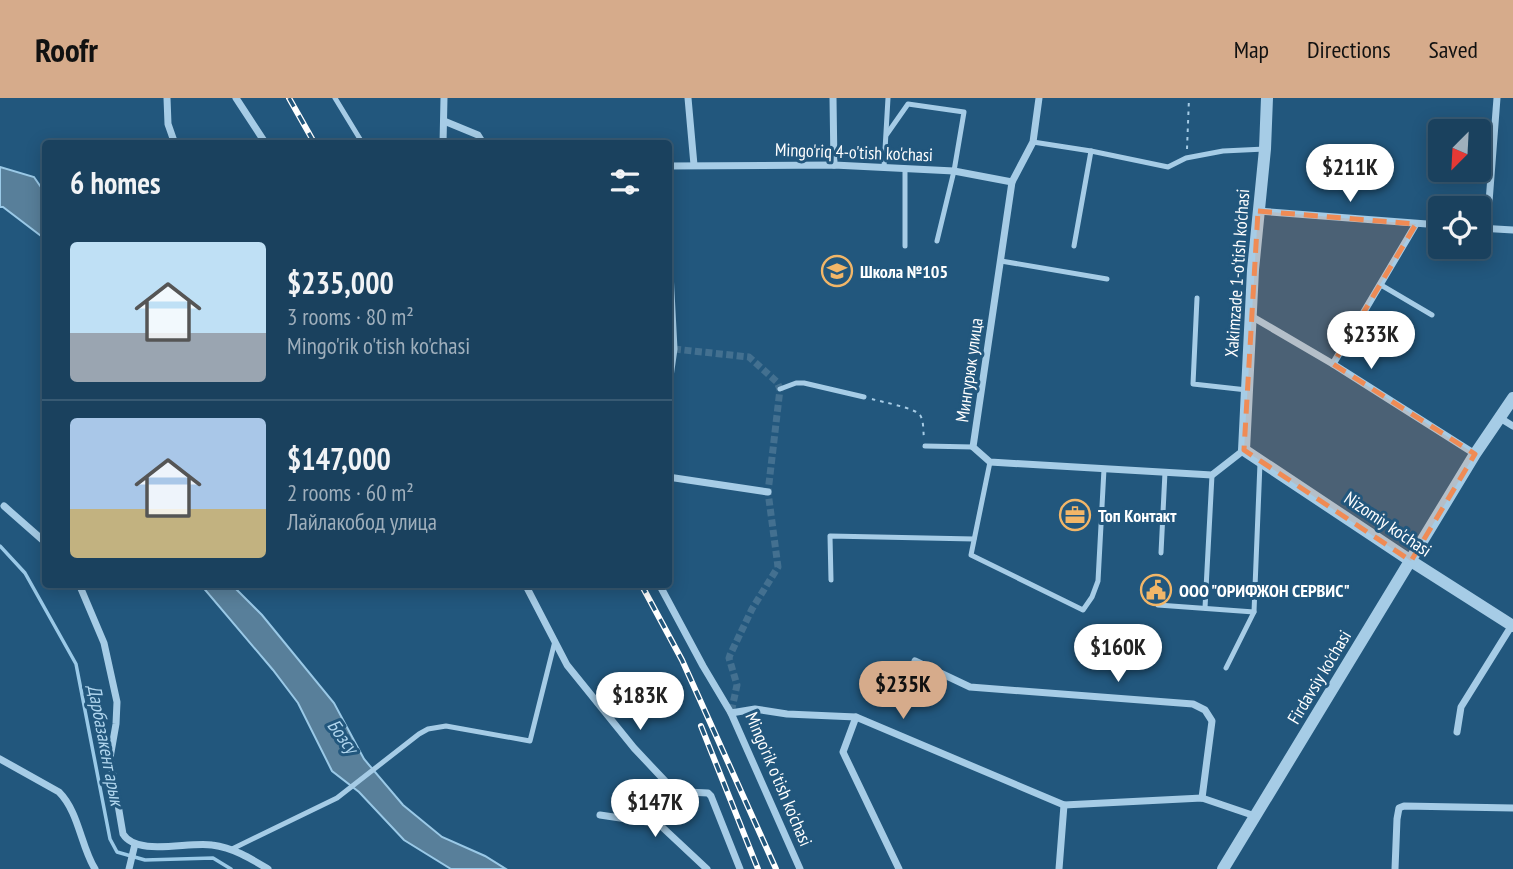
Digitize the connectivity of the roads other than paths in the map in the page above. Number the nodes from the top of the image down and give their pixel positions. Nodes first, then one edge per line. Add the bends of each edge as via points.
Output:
1 (167, 98) edge
2 (236, 98) edge
3 (335, 98) edge
4 (444, 98) edge
5 (688, 98) edge
6 (833, 98) edge
7 (888, 98) edge
8 (1040, 98) edge
9 (1267, 98) edge
10 (1497, 98) edge
11 (444, 121) junction
12 (887, 134) junction
13 (174, 140) edge
14 (263, 140) edge
15 (361, 140) edge
16 (443, 140) edge
17 (481, 140) edge
18 (1032, 142) junction
19 (1265, 149) junction
20 (1091, 151) junction
21 (694, 165) junction
22 (834, 165) junction
23 (672, 166) edge
24 (884, 167) junction
25 (905, 169) junction
26 (954, 171) junction
27 (1012, 181) junction
28 (1486, 196) edge
29 (1258, 211) junction
30 (1416, 223) junction
31 (1428, 224) edge
32 (1491, 229) edge
33 (1513, 230) edge
34 (937, 241) dead end
35 (905, 246) dead end
36 (1074, 246) dead end
37 (1001, 261) junction
38 (1107, 279) dead end
39 (1381, 285) junction
40 (1197, 298) dead end
41 (672, 311) edge
42 (1432, 315) dead end
43 (1251, 316) junction
44 (672, 363) edge
45 (1334, 363) junction
46 (780, 388) dead end
47 (1247, 390) junction
48 (864, 397) road end
49 (1513, 398) edge
50 (1500, 418) junction
51 (1513, 426) edge
52 (925, 446) road end
53 (973, 447) junction
54 (1244, 450) junction
55 (1475, 454) junction
56 (1260, 459) junction
57 (990, 463) junction
58 (1104, 469) junction
59 (1165, 472) junction
60 (1212, 475) junction
61 (672, 478) edge
62 (768, 492) dead end
63 (4, 506) dead end
64 (42, 539) edge
65 (974, 539) junction
66 (1161, 553) dead end
67 (1411, 561) junction
68 (831, 580) dead end
69 (81, 588) edge
70 (526, 588) edge
71 (661, 588) edge
72 (1158, 605) dead end
73 (1205, 608) junction
74 (1254, 612) junction
75 (1513, 625) edge
76 (555, 641) junction
77 (915, 661) dead end
78 (1226, 668) dead end
79 (731, 713) junction
80 (856, 717) junction
81 (1457, 732) dead end
82 (0, 760) edge
83 (1202, 798) junction
84 (1064, 805) junction
85 (1513, 808) edge
86 (600, 815) dead end
87 (1255, 816) junction
88 (135, 844) junction
89 (232, 849) junction
90 (129, 867) edge
91 (95, 869) edge
92 (268, 869) edge
93 (707, 869) edge
94 (740, 869) edge
95 (800, 869) edge
96 (899, 869) edge
97 (1059, 869) edge
98 (1223, 869) edge
99 (1395, 869) edge

1 - 13 street
2 - 14 street
3 - 15 lane
4 - 11 street
5 - 21 street
6 - 22 street
7 - 12 lane
8 - 18 street, Мингурюк улица
9 - 19 street, Xakimzade 1-o'tish ko'chasi
10 - 28 street
11 - 16 street
11 - 17 street
12 - 24 lane
12 - 26 lane via 908,104 964,112
18 - 20 lane
18 - 27 street, Мингурюк улица
19 - 20 lane via 1223,151 1186,158 1168,167
19 - 29 street, Xakimzade 1-o'tish ko'chasi
20 - 36 lane
21 - 22 street, Mingo'riq 4-o'tish ko'chasi
21 - 23 street, Mingo'riq 4-o'tish ko'chasi
22 - 24 street, Mingo'riq 4-o'tish ko'chasi
24 - 25 street, Mingo'riq 4-o'tish ko'chasi
25 - 26 street, Mingo'riq 4-o'tish ko'chasi
25 - 35 lane
26 - 27 street, Mingo'riq 4-o'tish ko'chasi
26 - 34 lane
27 - 37 street, Мингурюк улица
29 - 30 street
29 - 43 street, Xakimzade 1-o'tish ko'chasi
30 - 31 street
30 - 39 street
32 - 33 street
37 - 38 lane
37 - 53 street, Мингурюк улица
39 - 42 lane
39 - 45 street
40 - 47 lane via 1193,384
41 - 44 street
43 - 45 street
43 - 47 street, Xakimzade 1-o'tish ko'chasi
45 - 55 street
46 - 48 lane via 804,383
47 - 54 street, Xakimzade 1-o'tish ko'chasi
49 - 50 street, Firdavsiy ko'chasi
50 - 51 street
50 - 55 street, Firdavsiy ko'chasi
52 - 53 lane
53 - 57 street, Мингурюк улица
54 - 56 street, Nizomiy ko'chasi
54 - 60 street
55 - 67 street, Firdavsiy ko'chasi
56 - 67 street, Nizomiy ko'chasi
56 - 74 lane
57 - 58 street
57 - 65 lane
58 - 59 street
58 - 65 lane via 1098,581 1083,610 971,555
59 - 60 street
59 - 66 lane
60 - 73 lane
61 - 62 street
63 - 64 street
65 - 68 lane via 830,536
67 - 75 street, Nizomiy ko'chasi
67 - 87 street, Firdavsiy ko'chasi
69 - 88 street via 104,643 117,702 110,758 123,834
70 - 76 street
71 - 79 street
72 - 73 lane
73 - 74 lane
74 - 78 lane
75 - 81 street via 1461,707
76 - 89 lane via 530,741 446,726 428,729 337,798
76 - 94 street via 567,665 666,782 711,796
77 - 83 street via 970,687 1193,704 1205,710 1212,721
79 - 80 street, Mingo'rik o'tish ko'chasi via 755,709
79 - 95 street, Mingo'rik o'tish ko'chasi
80 - 84 street, Mingo'rik o'tish ko'chasi
80 - 96 street via 843,752
82 - 91 street via 65,798
83 - 84 street, Mingo'rik o'tish ko'chasi
83 - 87 street, Mingo'rik o'tish ko'chasi
84 - 97 street
85 - 99 street via 1399,808
86 - 93 street via 661,826
87 - 98 street, Firdavsiy ko'chasi
88 - 89 street via 209,844
88 - 90 street
89 - 92 street

